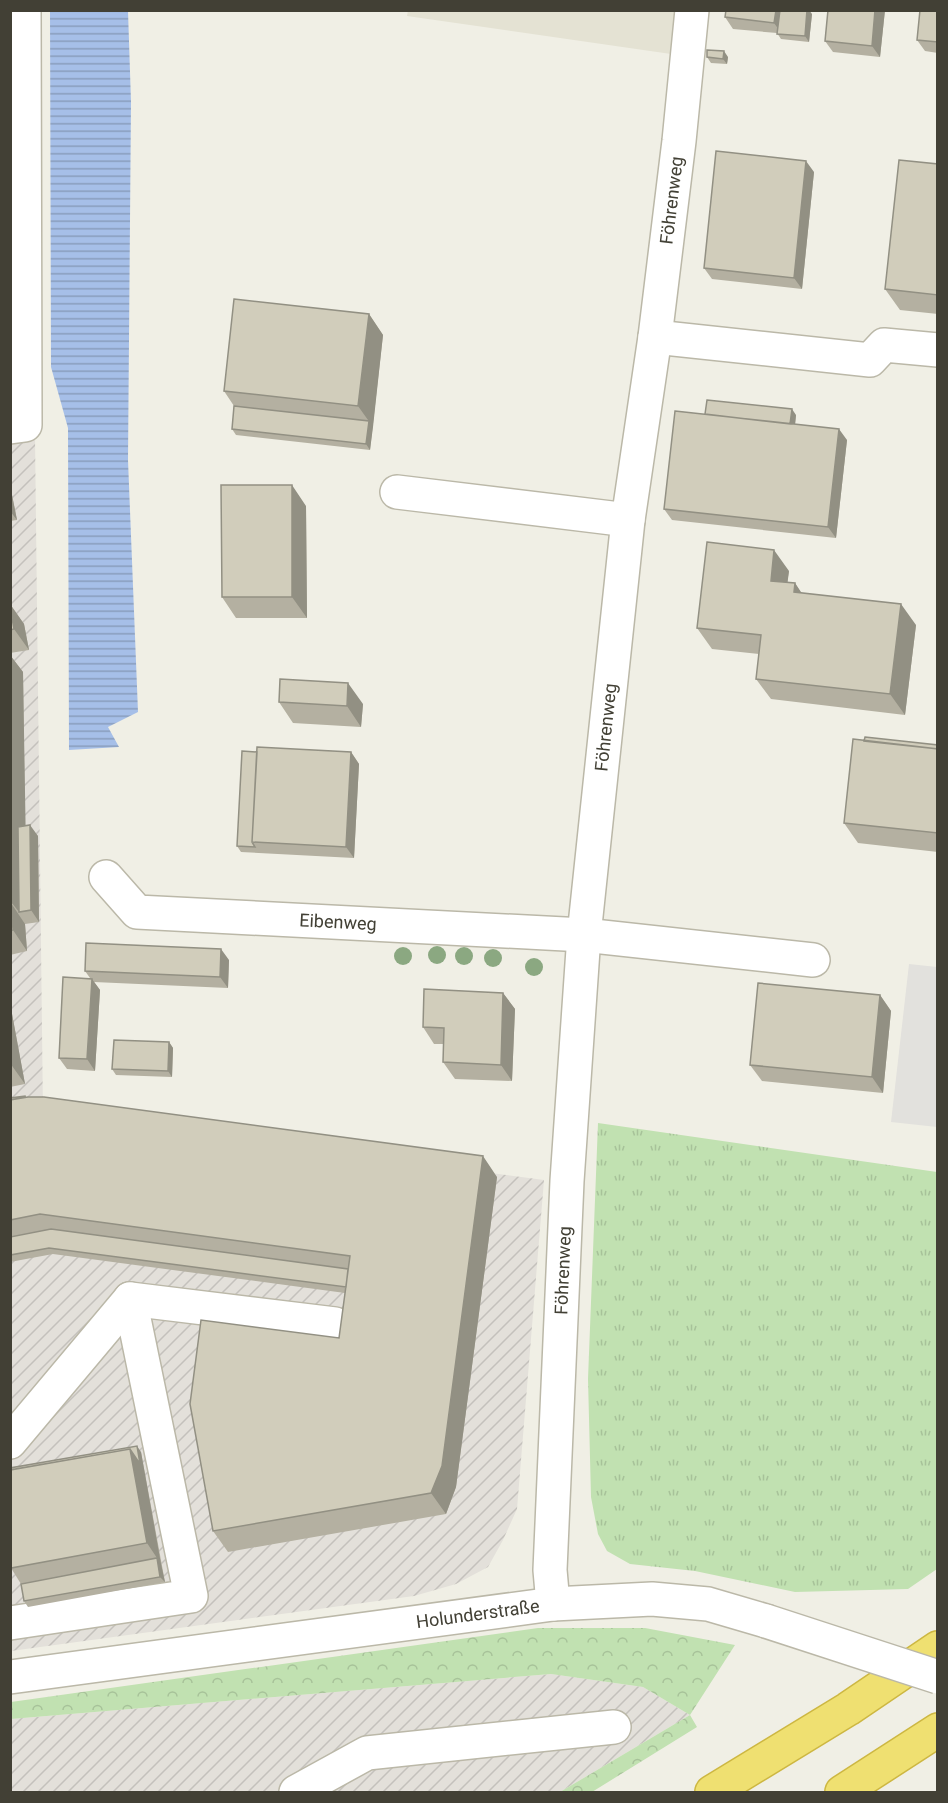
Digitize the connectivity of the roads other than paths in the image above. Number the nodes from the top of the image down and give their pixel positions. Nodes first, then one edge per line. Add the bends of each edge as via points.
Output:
1 (24, 10) edge
2 (692, 10) edge
3 (655, 337) junction
4 (938, 350) edge
5 (10, 427) edge
6 (397, 492) dead end
7 (628, 520) junction
8 (106, 877) dead end
9 (584, 935) junction
10 (813, 960) dead end
11 (130, 1299) junction
12 (335, 1323) dead end
13 (10, 1442) edge
14 (553, 1604) junction
15 (10, 1623) edge
16 (938, 1648) edge
17 (10, 1677) edge
18 (938, 1677) edge
19 (614, 1727) dead end
20 (938, 1730) edge
21 (296, 1792) edge
22 (712, 1792) edge
23 (842, 1792) edge

1 - 5 street via 25,425
2 - 3 street, Föhrenweg
3 - 4 street via 870,360 884,345
3 - 7 street, Föhrenweg
6 - 7 street
7 - 9 street, Föhrenweg
8 - 9 street, Eibenweg via 138,912
9 - 10 street
9 - 14 street, Föhrenweg via 565,1228 550,1570
11 - 12 street
11 - 13 street
11 - 15 street via 191,1596
14 - 17 street, Holunderstraße
14 - 18 street, Holunderstraße, bridge via 652,1599 708,1604
16 - 22 highway via 848,1709
19 - 21 street via 367,1753
20 - 23 highway

